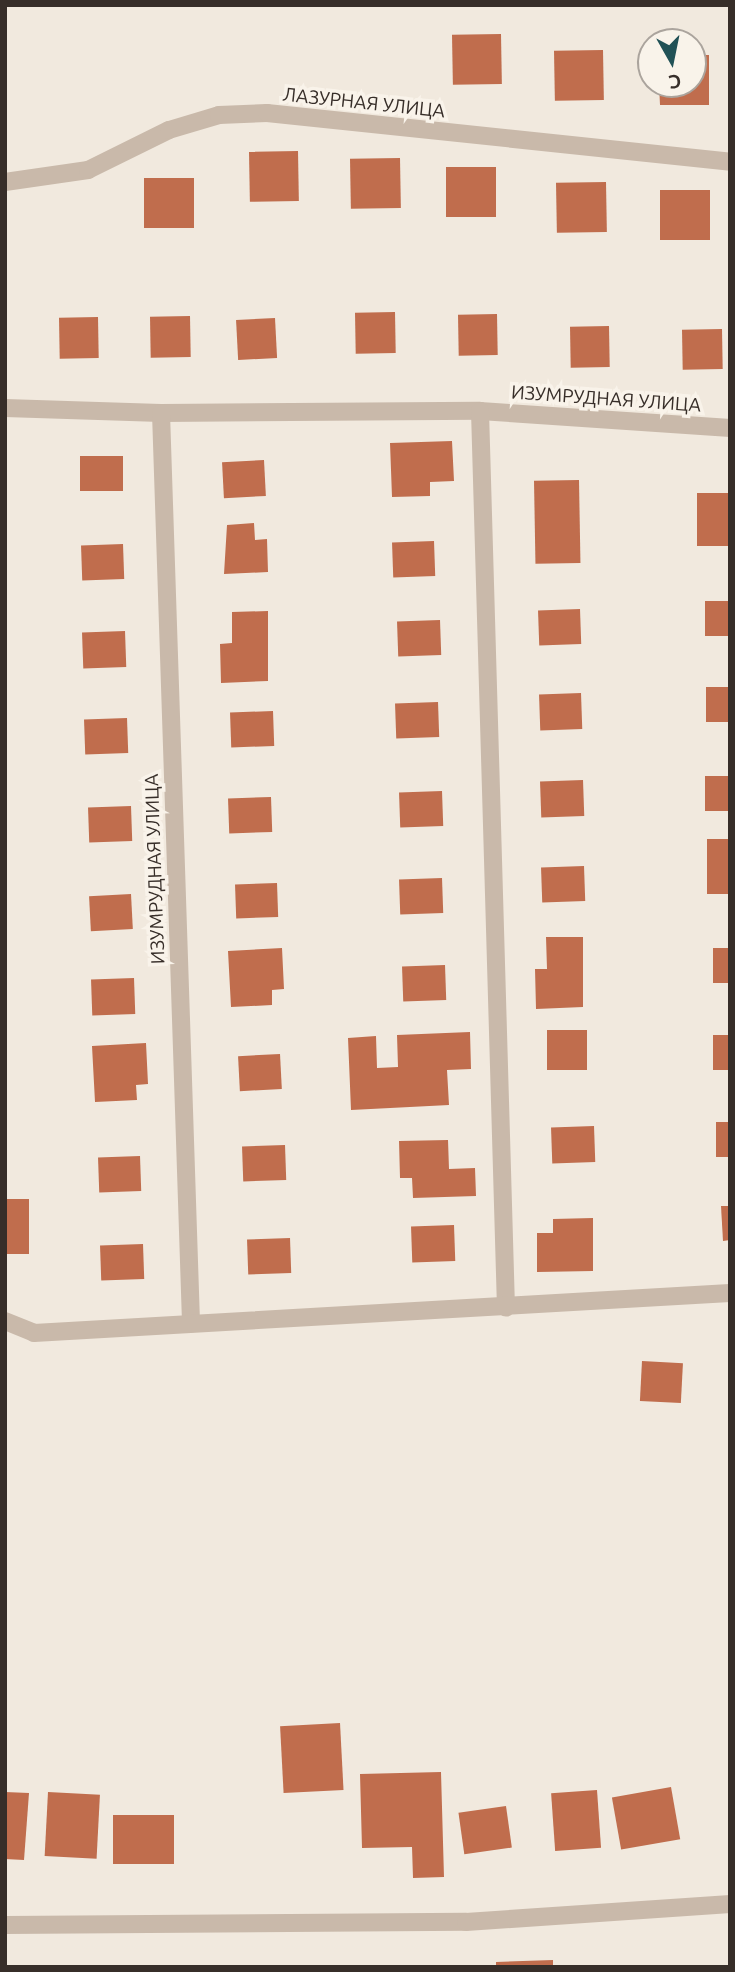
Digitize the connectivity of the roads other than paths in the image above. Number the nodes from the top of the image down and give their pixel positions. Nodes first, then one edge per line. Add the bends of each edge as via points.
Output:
1 (730, 162) edge
2 (5, 182) edge
3 (5, 408) edge
4 (480, 411) junction
5 (161, 413) junction
6 (730, 428) edge
7 (730, 1293) edge
8 (506, 1308) junction
9 (5, 1321) edge
10 (191, 1324) junction
11 (730, 1904) edge
12 (5, 1925) edge

1 - 2 street, ЛАЗУРНАЯ УЛИЦА via 267,113 219,115 169,130 88,170
3 - 5 street, ИЗУМРУДНАЯ УЛИЦА
4 - 5 street, ИЗУМРУДНАЯ УЛИЦА
4 - 6 street, ИЗУМРУДНАЯ УЛИЦА
4 - 8 street
5 - 10 street, ИЗУМРУДНАЯ УЛИЦА
7 - 8 street
8 - 10 street
9 - 10 street via 34,1333
11 - 12 street via 466,1922

